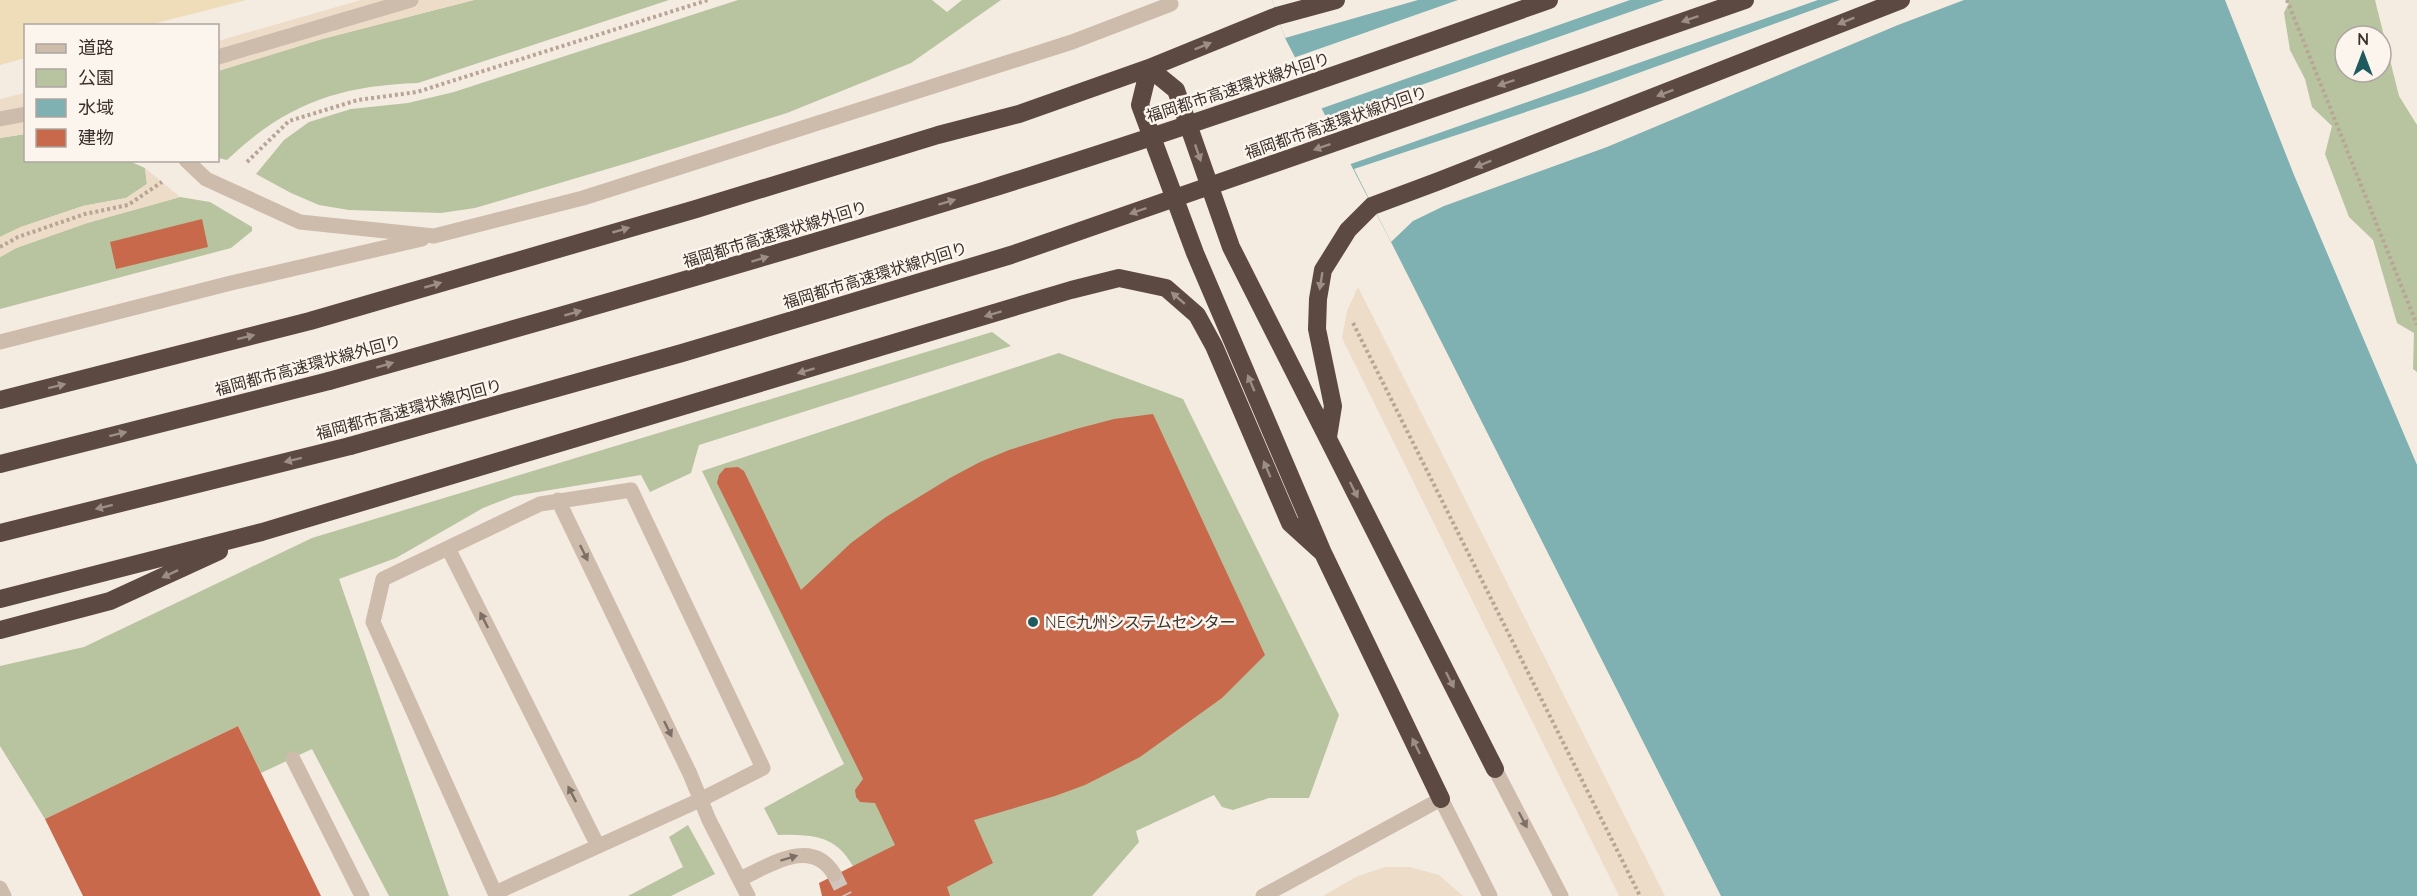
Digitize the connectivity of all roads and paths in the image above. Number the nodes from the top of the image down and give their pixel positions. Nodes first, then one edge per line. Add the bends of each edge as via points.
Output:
1 (411, 0) edge
2 (708, 0) edge
3 (1169, 0) edge
4 (1336, 0) edge
5 (1550, 0) edge
6 (1745, 0) edge
7 (1901, 0) edge
8 (2287, 0) edge
9 (219, 57) edge
10 (1149, 68) junction
11 (24, 114) edge
12 (0, 119) edge
13 (188, 162) edge
14 (206, 179) junction
15 (434, 236) junction
16 (0, 248) edge
17 (1353, 321) dead end
18 (2417, 325) edge
19 (0, 342) edge
20 (0, 400) edge
21 (1328, 437) junction
22 (0, 464) edge
23 (558, 500) junction
24 (262, 532) junction
25 (0, 533) edge
26 (448, 548) junction
27 (1323, 553) junction
28 (0, 599) edge
29 (0, 630) edge
30 (293, 759) dead end
31 (1496, 769) joint
32 (1441, 799) junction
33 (700, 800) junction
34 (598, 846) junction
35 (834, 874) tunnel mouth
36 (0, 888) edge
37 (742, 890) edge
38 (4, 896) edge
39 (362, 896) edge
40 (1263, 896) edge
41 (1490, 896) edge
42 (1561, 896) edge
43 (1640, 896) edge

1 - 9 street
2 - 14 path via 417,92 358,100 289,121 245,164
3 - 15 street via 1171,4 1072,42 583,198
10 -> 4 highway via 1277,16
22 -> 5 highway, 福岡都市高速環状線外回り, bridge via 329,381 661,289 986,190
6 -> 25 highway, 福岡都市高速環状線内回り, bridge via 1011,255 694,350 350,446
7 -> 21 highway via 1372,206 1348,230 1323,270 1317,329 1333,406
8 - 18 path
20 -> 10 highway via 310,321 1019,114
10 -> 21 highway via 1176,90 1231,247
27 -> 10 highway via 1195,253 1140,105
11 - 12 street
13 - 14 street
14 - 15 street via 300,222
14 - 16 path via 162,182 128,205 85,214 18,237
15 - 19 street
17 - 43 path
21 -> 31 highway
23 - 26 street via 540,504
23 -> 33 street
23 - 33 street via 632,490 763,768
27 -> 24 highway via 1290,523 1197,315 1166,288 1119,278
24 - 28 highway
24 -> 29 highway via 110,602
34 -> 26 street
26 - 34 street via 383,579 373,622 495,893
32 -> 27 highway
30 - 39 street
31 -> 42 street
32 - 40 street
32 - 41 street
33 - 34 street
33 - 37 street
37 -> 35 street via 792,855 811,856 828,864
36 - 38 street

